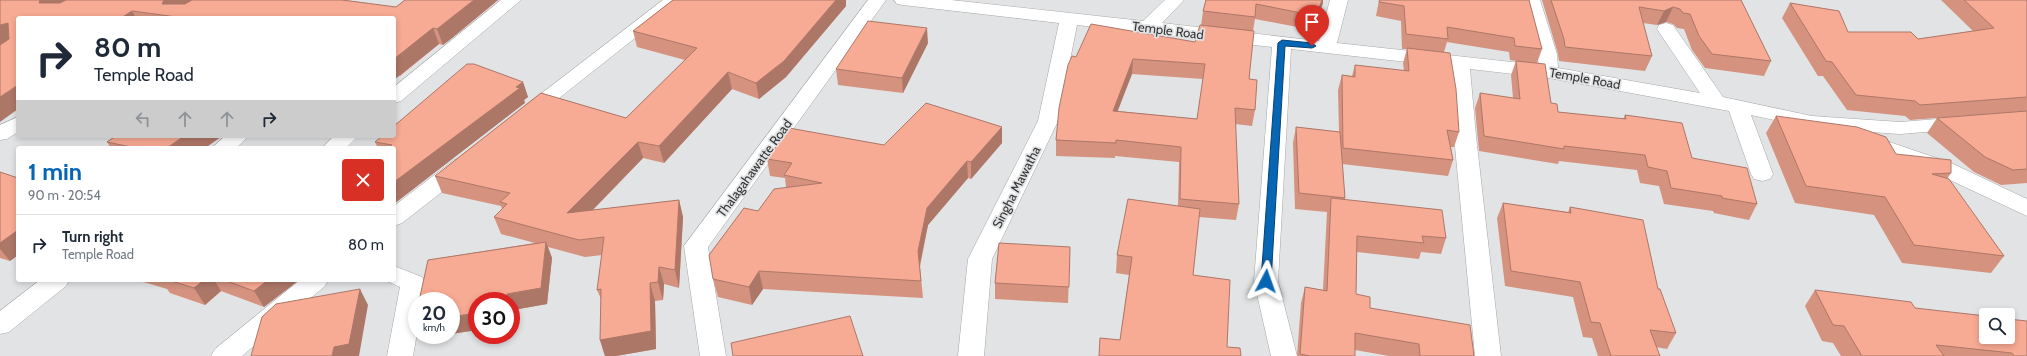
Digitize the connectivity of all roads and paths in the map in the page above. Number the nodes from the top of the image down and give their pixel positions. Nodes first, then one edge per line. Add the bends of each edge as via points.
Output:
1 (512, 0) edge
2 (674, 0) edge
3 (877, 0) edge
4 (903, 0) edge
5 (1175, 0) edge
6 (1339, 0) edge
7 (1531, 0) edge
8 (1009, 6) edge
9 (1069, 18) junction
10 (1148, 27) junction
11 (1666, 29) dead end
12 (1282, 43) junction
13 (1327, 47) junction
14 (1460, 61) junction
15 (1549, 72) junction
16 (396, 95) edge
17 (1716, 102) junction
18 (1738, 107) junction
19 (1812, 122) junction
20 (1980, 122) edge
21 (16, 124) edge
22 (512, 126) edge
23 (0, 134) edge
24 (236, 138) edge
25 (345, 138) edge
26 (226, 146) edge
27 (335, 146) edge
28 (475, 155) edge
29 (1762, 174) dead end
30 (2027, 208) edge
31 (396, 216) edge
32 (396, 277) edge
33 (54, 282) edge
34 (314, 282) edge
35 (0, 325) edge
36 (224, 356) edge
37 (400, 356) edge
38 (713, 356) edge
39 (971, 356) edge
40 (1284, 356) edge
41 (1488, 356) edge

1 - 16 street
2 - 22 street
3 - 38 street, Thalagahawatte Road via 696,246
4 - 8 street, Temple Road
5 - 10 street
6 - 13 street
7 - 15 street via 1547,54
8 - 9 street, Temple Road
9 - 10 street, Temple Road
9 - 39 street, Singha Mawatha via 1048,121 980,259
10 - 12 street, Temple Road
11 - 17 street
12 - 13 street, Temple Road
12 - 40 street via 1266,281
13 - 14 street, Temple Road
14 - 15 street, Temple Road
14 - 41 street via 1465,136
15 - 17 street, Temple Road
17 - 18 street, Temple Road
18 - 19 street, Temple Road
18 - 29 street
19 - 20 street, Temple Road via 1900,128
19 - 30 street via 1943,168
21 - 23 street
24 - 26 street
25 - 27 street
28 - 31 street
32 - 37 street via 413,283
33 - 35 street
34 - 36 street

